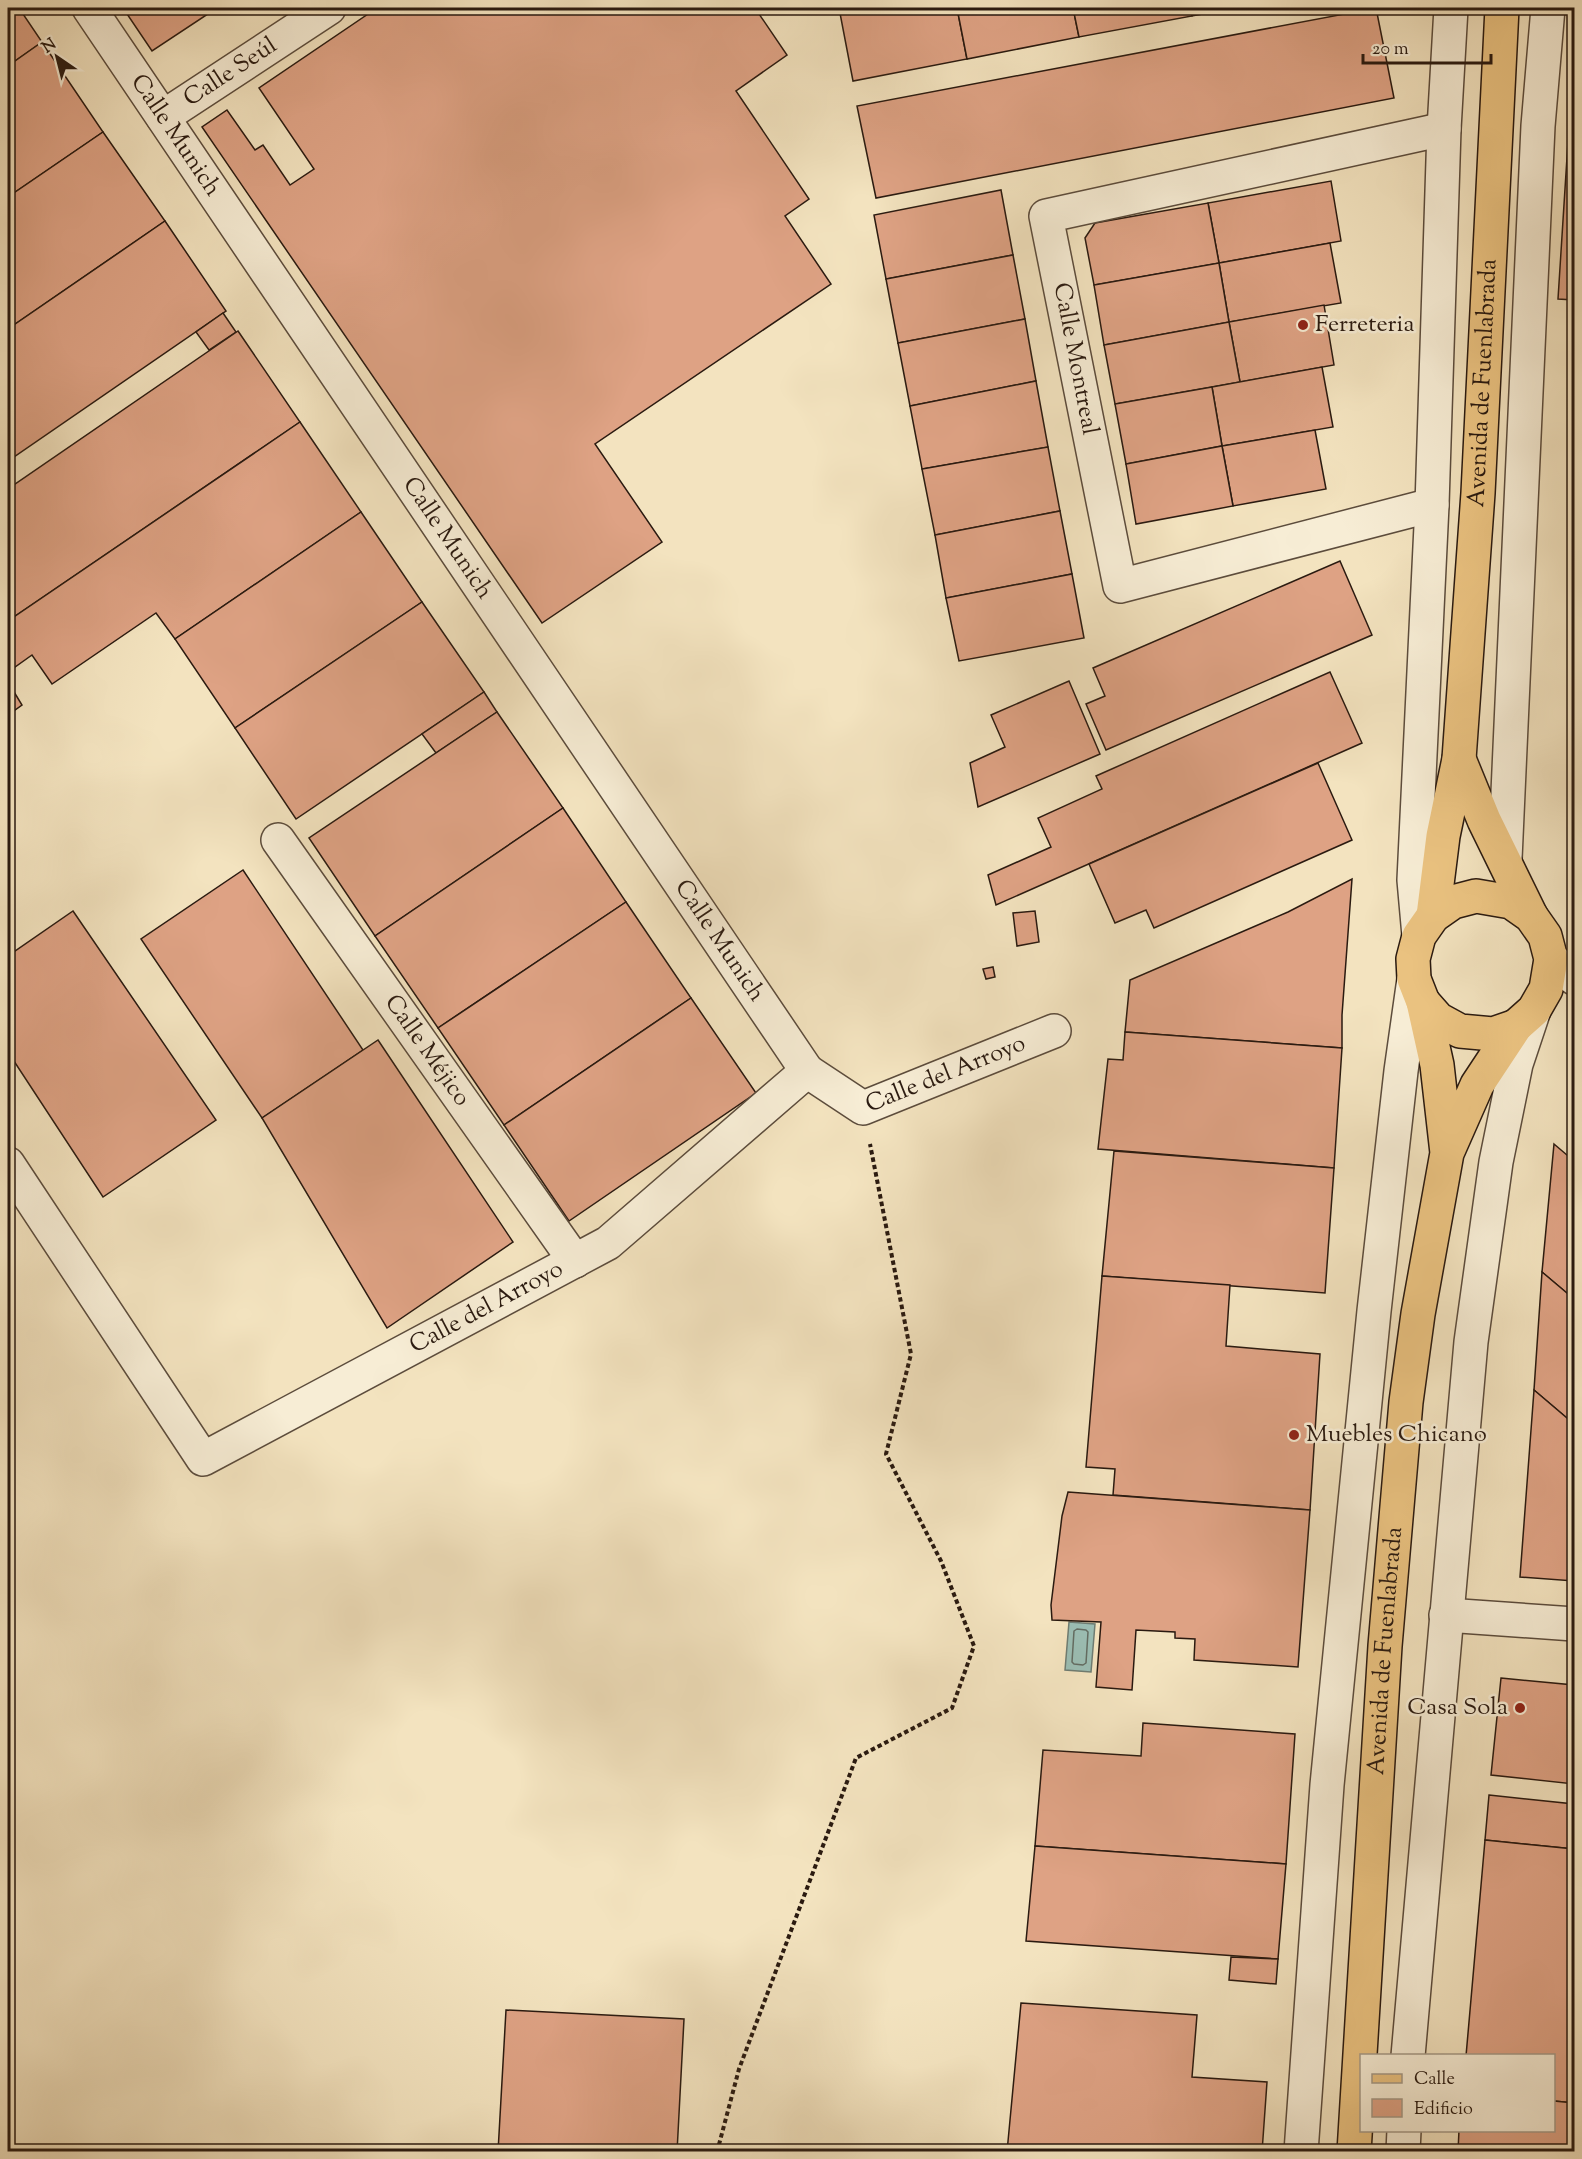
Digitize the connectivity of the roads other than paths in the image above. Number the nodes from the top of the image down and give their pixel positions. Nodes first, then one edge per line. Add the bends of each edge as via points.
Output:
1 (89, 8) edge
2 (329, 8) edge
3 (1451, 8) edge
4 (1502, 8) edge
5 (1548, 8) edge
6 (163, 117) junction
7 (1444, 129) junction
8 (1432, 505) junction
9 (1459, 759) junction
10 (278, 840) dead end
11 (1505, 859) junction
12 (1531, 916) junction
13 (1426, 926) junction
14 (1563, 969) edge
15 (1418, 991) junction
16 (1525, 1018) junction
17 (1054, 1031) dead end
18 (807, 1071) junction
19 (1447, 1153) junction
20 (8, 1164) edge
21 (575, 1261) junction
22 (1446, 1615) junction
23 (1575, 1624) edge
24 (1408, 2054) edge
25 (1404, 2132) edge
26 (1301, 2151) edge
27 (1354, 2151) edge
28 (1403, 2151) edge

1 - 6 street, Calle Munich
2 - 6 street, Calle Seúl
3 - 7 street
4 - 9 main road, Avenida de Fuenlabrada via 1478,493
5 - 11 street via 1538,126
6 - 18 street, Calle Munich
7 - 8 street
7 - 8 street, Calle Montreal via 1046,216 1120,586
8 - 13 street via 1414,880
9 - 11 main road, Avenida de Fuenlabrada
9 - 13 main road, Avenida de Fuenlabrada
10 - 21 street, Calle Méjico
11 - 12 main road, Avenida de Fuenlabrada
12 - 13 main road via 1511,902 1476,896 1452,902
12 - 14 main road
13 - 15 main road via 1413,959
14 - 16 main road
15 - 16 main road via 1438,1019 1460,1031 1493,1034
15 - 19 main road via 1437,1065
15 - 26 street via 1401,1071 1374,1311 1327,1785
16 - 19 main road via 1477,1085
16 - 22 street via 1494,1173 1471,1342
17 - 18 street, Calle del Arroyo via 863,1108
18 - 21 street, Calle del Arroyo via 608,1243
19 - 27 main road, Avenida de Fuenlabrada via 1406,1402 1385,1646
20 - 21 street, Calle del Arroyo via 203,1459
22 - 23 street
22 - 24 street
25 - 28 street

